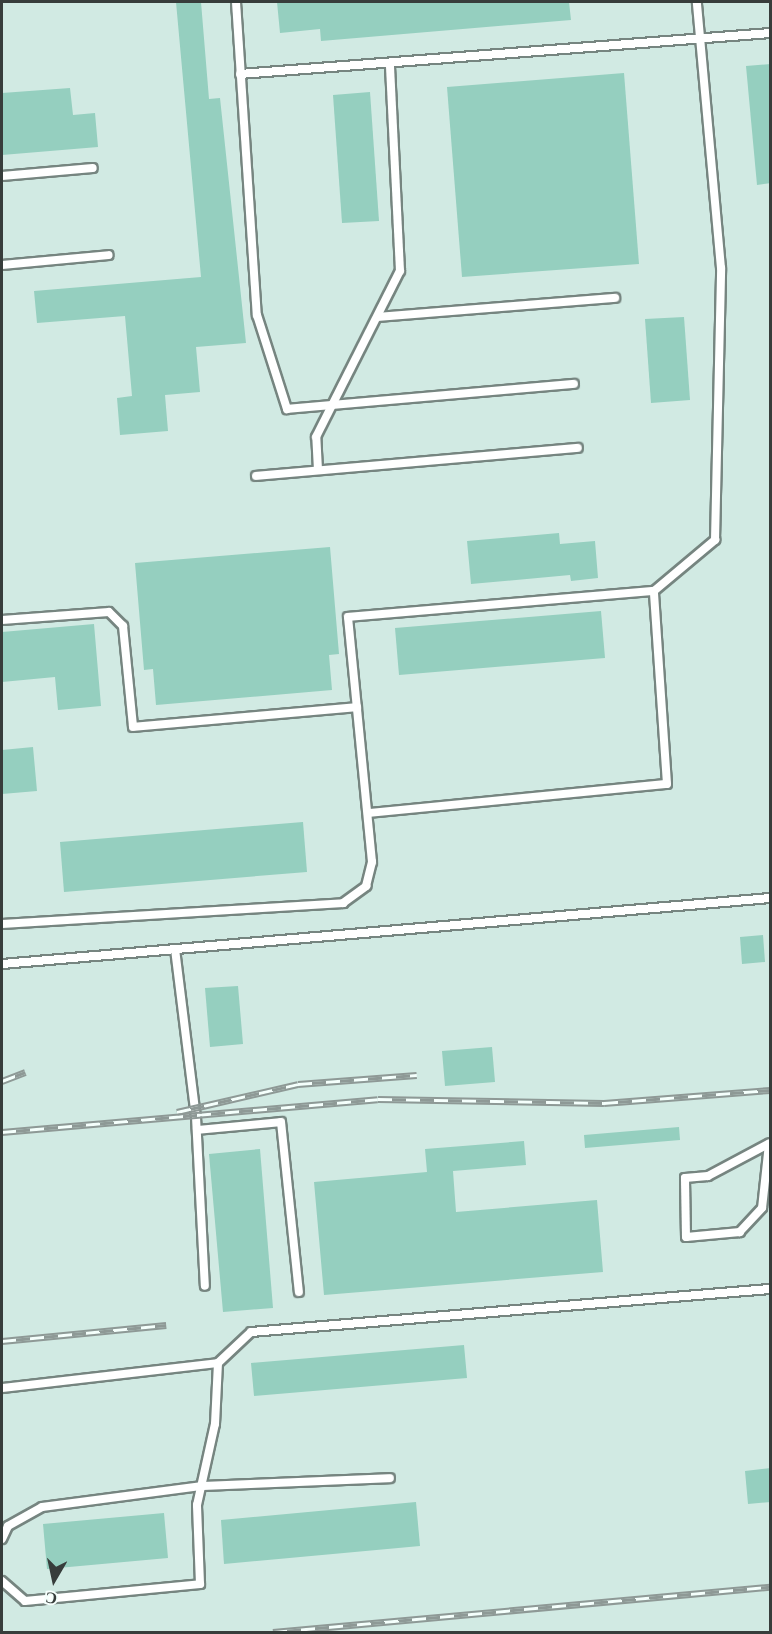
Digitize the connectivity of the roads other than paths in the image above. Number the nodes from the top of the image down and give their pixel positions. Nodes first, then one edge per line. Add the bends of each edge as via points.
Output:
1 (236, 2) edge
2 (697, 2) edge
3 (771, 33) edge
4 (701, 39) junction
5 (390, 63) junction
6 (240, 74) junction
7 (93, 168) dead end
8 (2, 176) edge
9 (109, 255) dead end
10 (2, 265) edge
11 (615, 298) dead end
12 (378, 317) junction
13 (574, 384) dead end
14 (335, 405) junction
15 (578, 448) dead end
16 (318, 470) junction
17 (256, 476) dead end
18 (654, 591) junction
19 (2, 620) edge
20 (357, 706) junction
21 (369, 813) junction
22 (771, 898) edge
23 (2, 924) edge
24 (175, 949) junction
25 (2, 964) edge
26 (197, 1130) junction
27 (770, 1144) edge
28 (205, 1286) dead end
29 (771, 1289) edge
30 (298, 1292) dead end
31 (218, 1363) junction
32 (2, 1388) edge
33 (390, 1478) dead end
34 (201, 1486) junction
35 (2, 1539) edge
36 (2, 1581) edge

1 - 6 lane
2 - 4 lane
3 - 4 lane
4 - 5 lane
4 - 18 lane via 721,268 715,540
5 - 6 lane
5 - 12 lane via 400,271
6 - 14 lane via 257,315 287,409
7 - 8 lane
9 - 10 lane
11 - 12 lane
12 - 14 lane
13 - 14 lane
14 - 16 lane via 316,437
15 - 16 lane
16 - 17 lane
18 - 20 lane via 348,616
18 - 21 lane via 668,784
19 - 20 lane via 109,612 123,626 133,727
20 - 21 lane
21 - 23 lane via 372,862 366,886 343,903
22 - 24 lane
24 - 25 lane
24 - 26 lane
26 - 28 lane
26 - 30 lane via 281,1122
27 - 27 lane via 762,1208 740,1232 686,1237 685,1178 708,1176
29 - 31 lane via 251,1332
31 - 32 lane
31 - 34 lane via 215,1424
33 - 34 lane
34 - 35 lane via 42,1507 8,1526
34 - 36 lane via 200,1584 25,1601

